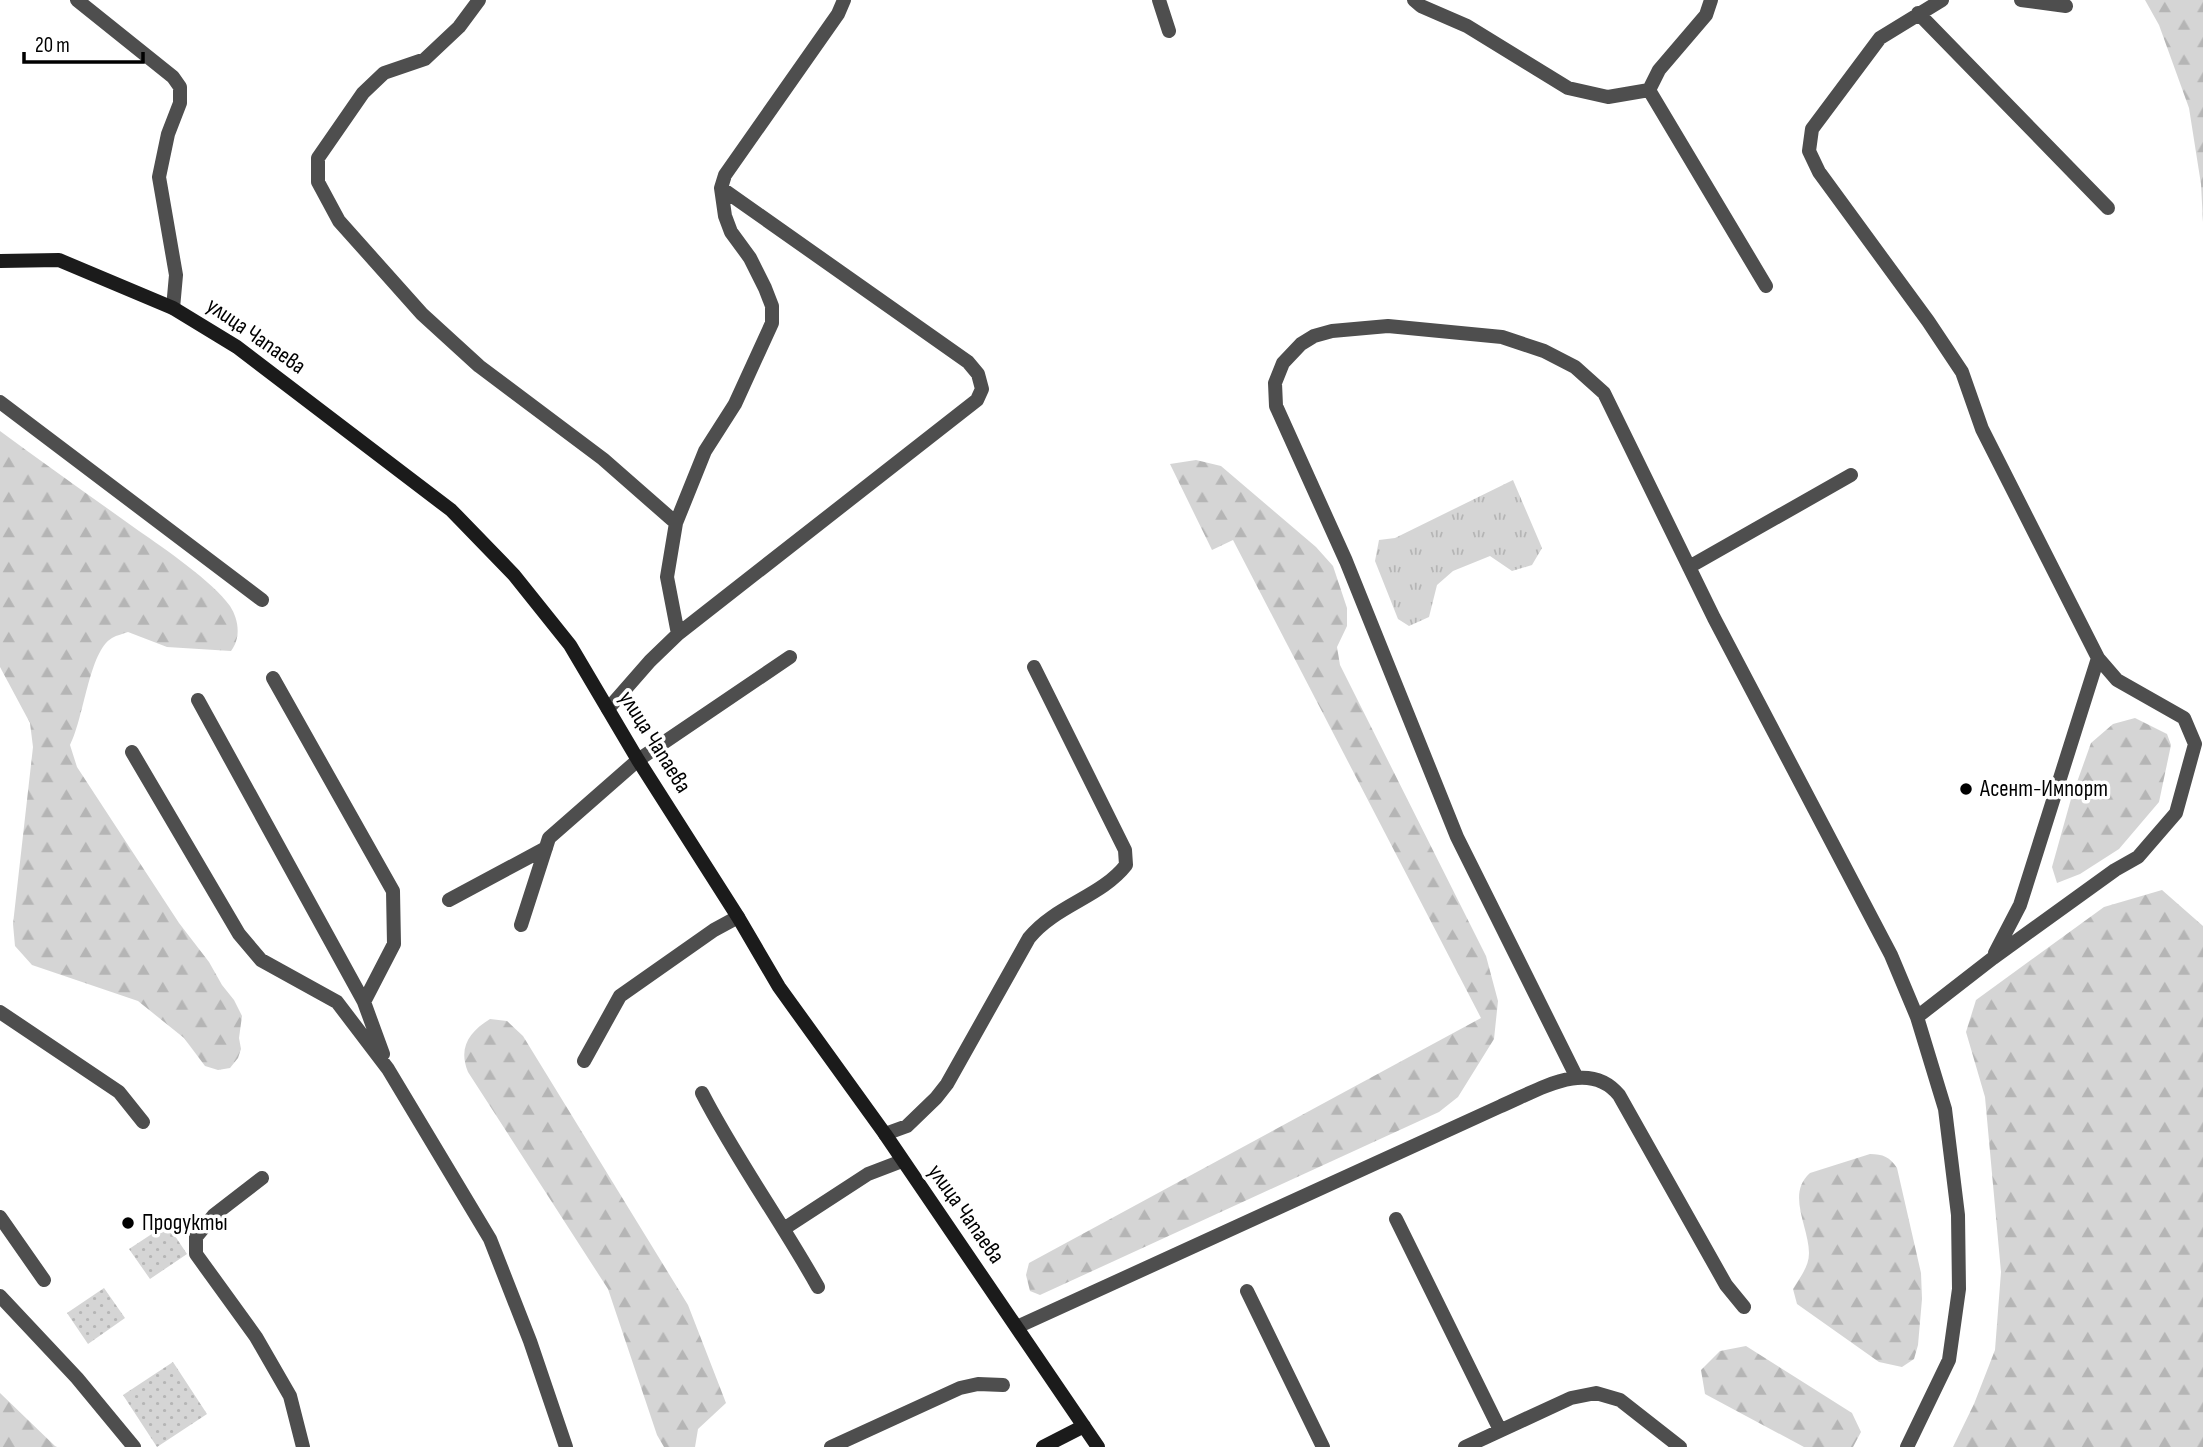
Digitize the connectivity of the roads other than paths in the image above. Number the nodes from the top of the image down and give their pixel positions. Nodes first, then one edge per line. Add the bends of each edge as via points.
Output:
1 (77, 0) edge
2 (479, 0) edge
3 (844, 0) edge
4 (1159, 0) edge
5 (1414, 0) edge
6 (1711, 0) edge
7 (1942, 0) edge
8 (2021, 0) edge
9 (2066, 6) dead end
10 (1918, 13) junction
11 (1170, 31) dead end
12 (1649, 90) junction
13 (721, 188) junction
14 (2108, 208) dead end
15 (0, 261) edge
16 (1766, 286) dead end
17 (173, 308) junction
18 (0, 402) edge
19 (1851, 475) dead end
20 (676, 523) junction
21 (1689, 567) junction
22 (261, 600) dead end
23 (678, 634) junction
24 (790, 657) dead end
25 (2098, 658) junction
26 (1034, 667) dead end
27 (273, 678) dead end
28 (198, 700) dead end
29 (608, 709) junction
30 (132, 752) dead end
31 (638, 760) junction
32 (546, 848) junction
33 (449, 900) dead end
34 (738, 916) junction
35 (521, 925) dead end
36 (1993, 958) junction
37 (364, 1002) junction
38 (0, 1012) edge
39 (1917, 1017) junction
40 (584, 1061) dead end
41 (388, 1069) junction
42 (1577, 1078) junction
43 (702, 1093) dead end
44 (144, 1122) dead end
45 (885, 1134) junction
46 (902, 1161) junction
47 (262, 1178) dead end
48 (0, 1217) edge
49 (1396, 1219) dead end
50 (785, 1228) junction
51 (44, 1280) dead end
52 (818, 1287) dead end
53 (1247, 1291) dead end
54 (0, 1296) edge
55 (1744, 1307) dead end
56 (1017, 1327) junction
57 (1003, 1385) dead end
58 (1084, 1426) junction
59 (1500, 1430) junction
60 (134, 1447) edge
61 (303, 1447) edge
62 (566, 1447) edge
63 (831, 1447) edge
64 (1043, 1447) edge
65 (1098, 1447) edge
66 (1323, 1447) edge
67 (1465, 1447) edge
68 (1680, 1447) edge
69 (1906, 1447) edge

1 - 17 lane via 180,87 180,103 159,177 176,275
2 - 20 lane via 425,59 384,74 363,93 318,158 318,182 339,220 422,314 479,366 603,459
3 - 13 lane via 725,175
4 - 11 lane
5 - 12 lane via 1467,26 1568,88 1608,97
6 - 12 lane via 1706,15 1659,70
7 - 10 lane
8 - 9 lane
10 - 14 lane
10 - 25 lane via 1880,38 1812,129 1809,151 1819,172 1962,372 1982,429
12 - 16 lane
13 - 20 lane via 725,216 765,288 772,323 735,404 705,451
13 - 23 lane via 968,362 982,389 977,400
15 - 17 main road, улица Чапаева via 59,260
17 - 29 main road, улица Чапаева via 237,347 451,510 514,575 562,635
18 - 22 lane
19 - 21 lane
20 - 23 lane via 667,577
21 - 39 lane via 1881,936
21 - 42 lane via 1604,393 1575,367 1544,351 1502,337 1388,326 1314,336 1283,363 1275,383 1276,406 1346,561 1457,837
23 - 29 lane
24 - 31 lane
25 - 36 lane via 2020,905
25 - 36 lane via 2117,680 2184,718 2195,744 2176,813 2138,856
26 - 45 lane via 1125,850 1126,865 1116,878 1041,924 947,1084 907,1126
27 - 37 lane via 393,891 394,944
28 - 37 lane
29 - 31 main road, улица Чапаева
30 - 41 lane via 239,934 261,960 337,1002
31 - 32 lane via 549,838
31 - 34 main road, улица Чапаева
32 - 33 lane
32 - 35 lane
34 - 40 lane via 620,996
34 - 45 main road, улица Чапаева via 779,986
36 - 39 lane
37 - 41 lane
38 - 44 lane via 112,1087
39 - 69 lane via 1945,1110 1958,1215 1959,1289 1949,1360
41 - 62 lane via 490,1239
42 - 55 lane via 1598,1079 1619,1095 1726,1285
42 - 56 lane via 1501,1106
43 - 50 lane
45 - 46 main road, улица Чапаева
46 - 50 lane via 868,1174
46 - 56 main road, улица Чапаева
47 - 61 lane via 215,1215 196,1237 196,1254 256,1337 290,1396
48 - 51 lane
49 - 59 lane
50 - 52 lane
53 - 66 lane
54 - 60 lane
56 - 58 main road, улица Чапаева
57 - 63 lane via 960,1388
58 - 64 main road
58 - 65 main road, улица Чапаева
59 - 67 lane
59 - 68 lane via 1571,1398 1596,1393 1620,1400

